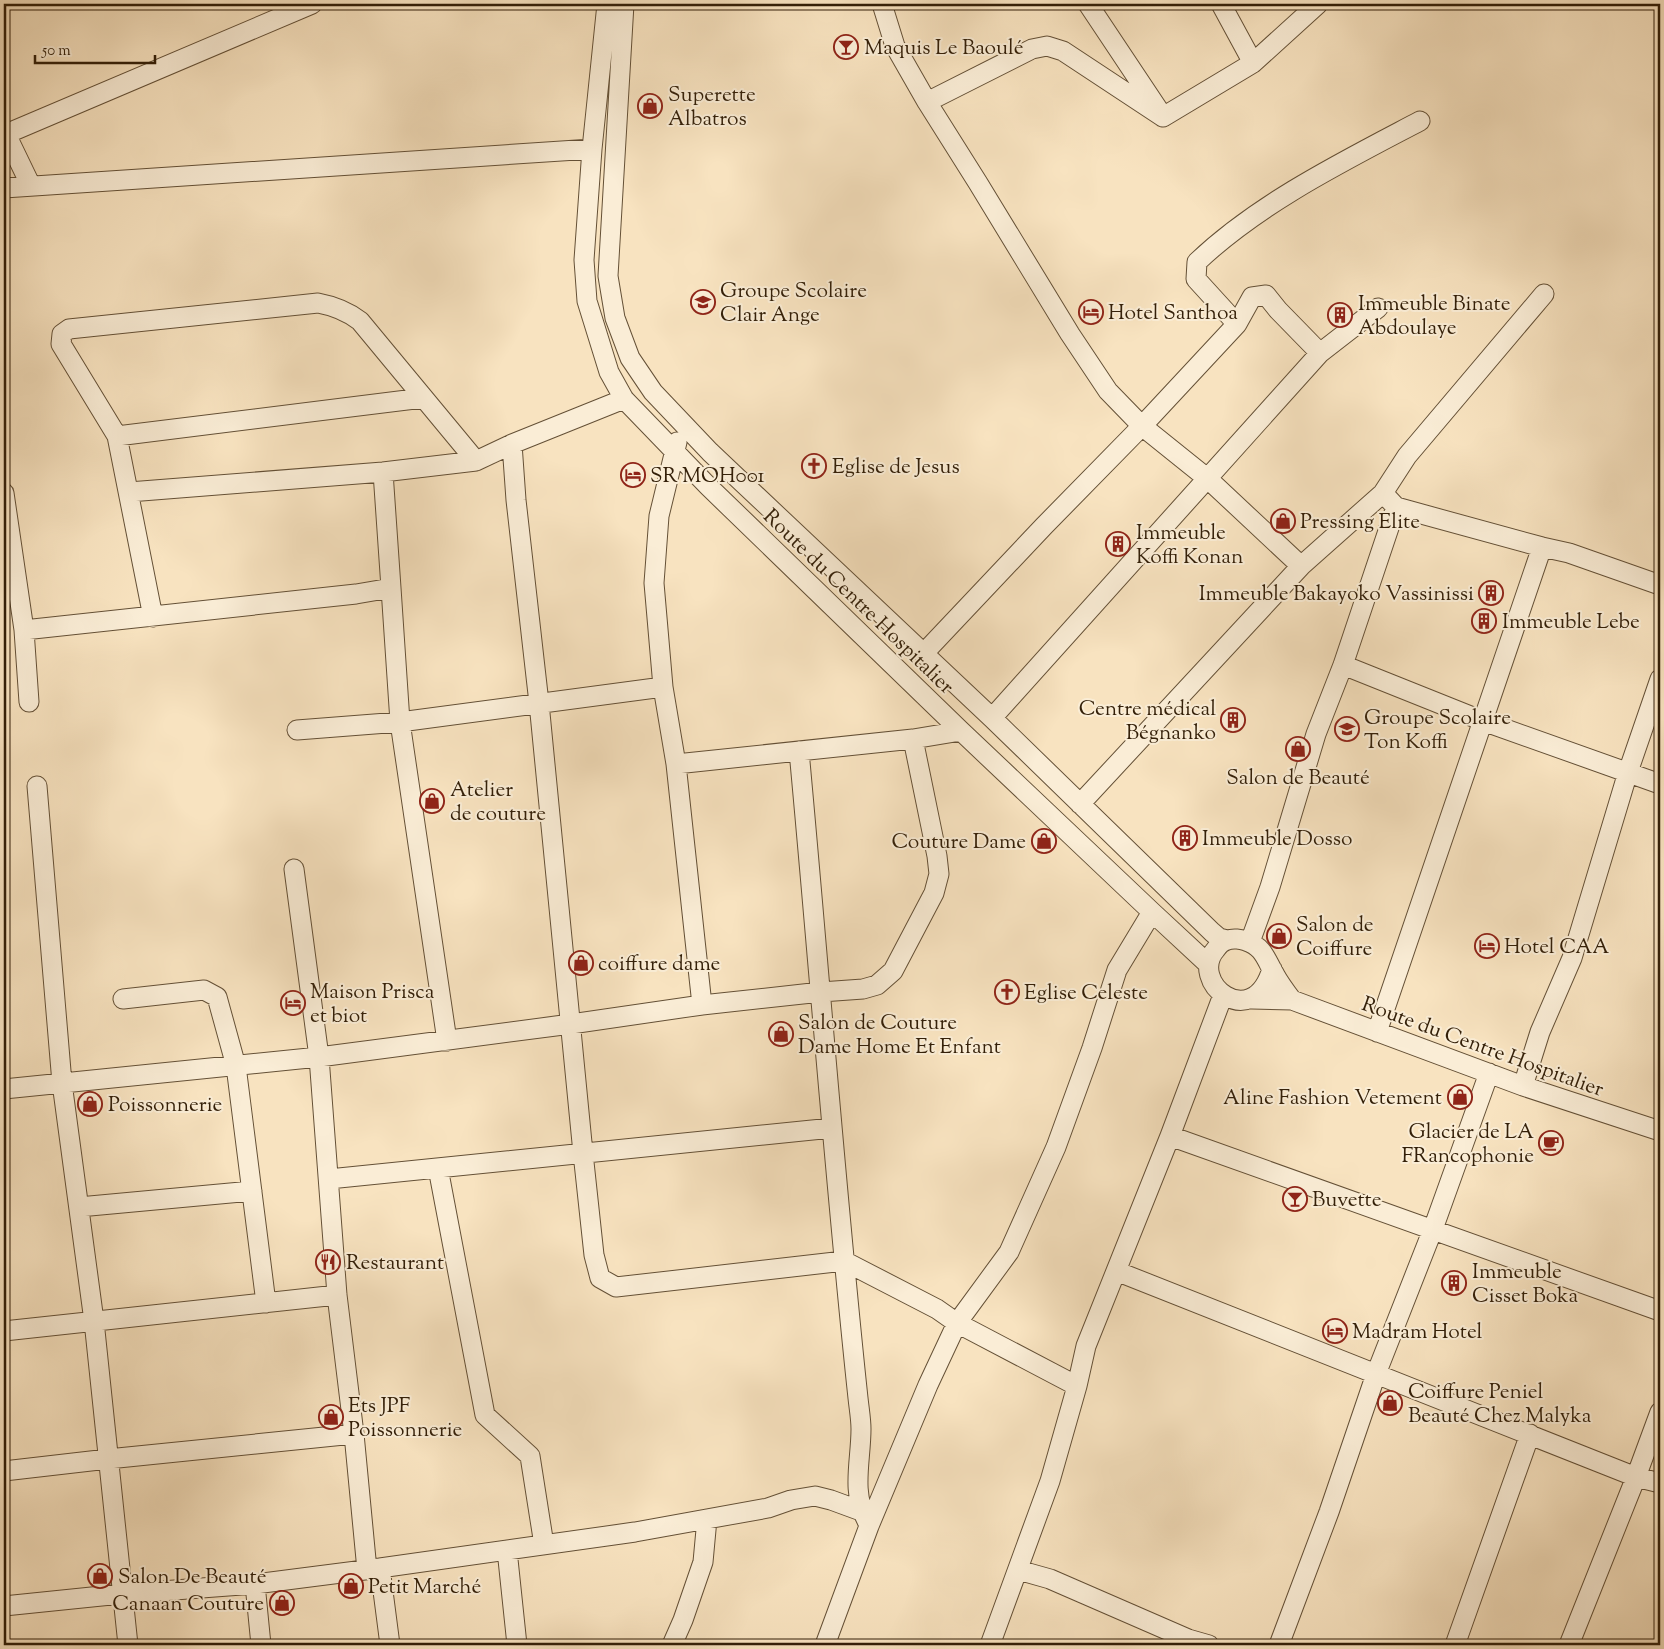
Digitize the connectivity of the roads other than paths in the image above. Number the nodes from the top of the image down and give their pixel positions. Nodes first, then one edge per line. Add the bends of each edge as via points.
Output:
1 (312, 4) edge
2 (607, 4) edge
3 (624, 4) edge
4 (882, 4) edge
5 (1088, 4) edge
6 (1221, 4) edge
7 (1318, 4) edge
8 (1253, 63) junction
9 (927, 102) junction
10 (1163, 117) junction
11 (1420, 121) dead end
12 (5, 132) edge
13 (592, 149) junction
14 (31, 186) junction
15 (4, 188) edge
16 (1544, 294) dead end
17 (1378, 308) dead end
18 (1237, 324) junction
19 (1320, 353) junction
20 (423, 398) junction
21 (624, 400) junction
22 (683, 423) junction
23 (1142, 426) junction
24 (117, 436) junction
25 (512, 444) junction
26 (674, 451) junction
27 (476, 461) junction
28 (383, 472) junction
29 (1208, 479) junction
30 (129, 492) junction
31 (4, 493) edge
32 (1389, 500) junction
33 (1542, 548) junction
34 (1301, 566) junction
35 (1660, 585) edge
36 (391, 588) junction
37 (153, 617) junction
38 (24, 630) junction
39 (924, 653) junction
40 (1343, 664) junction
41 (1660, 679) edge
42 (663, 687) junction
43 (29, 702) dead end
44 (539, 703) junction
45 (992, 718) junction
46 (1483, 721) junction
47 (400, 722) junction
48 (297, 730) dead end
49 (961, 731) junction
50 (913, 739) junction
51 (798, 750) junction
52 (676, 764) junction
53 (1628, 772) junction
54 (1660, 784) edge
55 (37, 786) dead end
56 (1080, 804) junction
57 (294, 869) dead end
58 (1152, 912) junction
59 (1228, 940) junction
60 (1250, 942) junction
61 (1208, 964) junction
62 (1272, 969) junction
63 (821, 992) junction
64 (1223, 995) junction
65 (123, 999) dead end
66 (1252, 999) junction
67 (1292, 1000) junction
68 (702, 1005) junction
69 (571, 1024) junction
70 (1377, 1032) junction
71 (447, 1041) junction
72 (319, 1057) junction
73 (236, 1066) junction
74 (1489, 1073) junction
75 (62, 1083) junction
76 (1523, 1086) junction
77 (4, 1089) edge
78 (832, 1128) junction
79 (1660, 1132) edge
80 (1170, 1136) junction
81 (583, 1154) junction
82 (438, 1168) junction
83 (329, 1179) junction
84 (252, 1191) junction
85 (79, 1207) junction
86 (1433, 1229) junction
87 (844, 1261) junction
88 (1116, 1271) junction
89 (337, 1295) junction
90 (266, 1303) junction
91 (1660, 1312) edge
92 (94, 1321) junction
93 (957, 1323) junction
94 (4, 1331) edge
95 (1376, 1374) junction
96 (1077, 1386) junction
97 (1660, 1412) edge
98 (354, 1434) junction
99 (1530, 1434) junction
100 (108, 1459) junction
101 (4, 1471) edge
102 (1636, 1477) junction
103 (1660, 1483) edge
104 (707, 1519) junction
105 (866, 1519) junction
106 (544, 1545) junction
107 (507, 1550) junction
108 (373, 1569) junction
109 (1018, 1570) junction
110 (255, 1584) junction
111 (121, 1594) junction
112 (4, 1606) edge
113 (128, 1645) edge
114 (261, 1645) edge
115 (390, 1645) edge
116 (517, 1645) edge
117 (672, 1645) edge
118 (825, 1645) edge
119 (990, 1645) edge
120 (1209, 1645) edge
121 (1279, 1645) edge
122 (1455, 1645) edge
123 (1568, 1645) edge

1 - 12 street
2 - 13 street, Route du Centre Hospitalier
3 - 22 street, Route du Centre Hospitalier via 608,276 615,318 630,358 652,392
4 - 9 street via 895,46
5 - 10 street
6 - 8 street
7 - 8 street
8 - 10 street
9 - 10 street via 1032,49 1046,46 1063,51
9 - 23 street via 1108,392
11 - 18 street via 1346,160 1249,219 1197,262 1196,279
12 - 14 street
13 - 14 street
13 - 21 street, Route du Centre Hospitalier via 584,260 587,302 610,372
14 - 15 street
16 - 32 street via 1407,456
17 - 19 street
18 - 19 street via 1252,297 1266,295
18 - 23 street
19 - 29 street
20 - 24 street
20 - 24 street via 360,321 348,312 318,303 69,329 62,334 62,344
20 - 27 street
21 - 25 street
21 - 26 street, Route du Centre Hospitalier
22 - 26 street
22 - 39 street, Route du Centre Hospitalier
23 - 29 street
23 - 39 street
24 - 30 street
25 - 27 street
25 - 44 street
26 - 42 street via 658,516 654,583
26 - 49 street, Route du Centre Hospitalier
27 - 28 street
28 - 30 street
28 - 36 street
29 - 34 street
29 - 45 street
30 - 37 street
31 - 38 street
32 - 33 street
32 - 34 street
32 - 40 street
33 - 35 street via 1569,553
33 - 46 street
34 - 56 street
36 - 37 street
36 - 47 street
37 - 38 street
38 - 43 street
39 - 45 street, Route du Centre Hospitalier
40 - 46 street
40 - 60 street via 1316,734
41 - 53 street
42 - 44 street
42 - 52 street
44 - 47 street
44 - 69 street
45 - 56 street, Route du Centre Hospitalier
46 - 53 street
46 - 70 street
47 - 48 street
47 - 71 street
49 - 50 street
49 - 58 street, Route du Centre Hospitalier
50 - 51 street
50 - 63 street via 937,856 934,892 893,971 877,985
51 - 52 street
51 - 63 street
52 - 68 street
53 - 54 street
53 - 76 street via 1572,958 1540,1032
55 - 75 street
56 - 59 street, Route du Centre Hospitalier via 1212,932
57 - 72 street
58 - 61 street, Route du Centre Hospitalier
58 - 93 street via 1117,970 1056,1147 1009,1252
59 - 60 street
59 - 61 street via 1214,951
60 - 62 street via 1262,949
61 - 64 street via 1215,987
62 - 66 street via 1266,985
62 - 67 street
63 - 68 street
63 - 78 street
64 - 66 street via 1241,1001
64 - 80 street
65 - 73 street via 204,990 217,997
66 - 67 street, Route du Centre Hospitalier
67 - 70 street, Route du Centre Hospitalier
68 - 69 street
69 - 71 street
69 - 81 street
70 - 74 street, Route du Centre Hospitalier
71 - 72 street
72 - 73 street
72 - 83 street
73 - 75 street
73 - 84 street
74 - 76 street, Route du Centre Hospitalier
74 - 86 street
75 - 77 street
75 - 85 street
76 - 79 street, Route du Centre Hospitalier
78 - 81 street
78 - 87 street
80 - 86 street
80 - 88 street
81 - 82 street
81 - 87 street via 594,1255 600,1278 616,1286
82 - 83 street
82 - 106 street via 485,1415 530,1456
83 - 89 street
84 - 85 street
84 - 90 street
85 - 92 street
86 - 91 street
86 - 95 street
87 - 93 street via 937,1309
87 - 105 street via 861,1429 858,1487
88 - 95 street
88 - 96 street via 1086,1346
89 - 90 street
89 - 98 street
90 - 92 street
92 - 94 street
92 - 100 street
93 - 96 street
93 - 105 street
95 - 99 street
95 - 121 street
96 - 109 street via 1050,1481
97 - 102 street
98 - 100 street
98 - 108 street
99 - 102 street
99 - 122 street
100 - 101 street
100 - 111 street
102 - 103 street
102 - 123 street
104 - 105 street via 815,1496 831,1500
104 - 106 street
104 - 117 street via 703,1562
105 - 118 street
106 - 107 street
107 - 108 street
107 - 116 street
108 - 110 street
108 - 115 street
109 - 119 street
109 - 120 street via 1050,1579
110 - 111 street
110 - 114 street
111 - 112 street
111 - 113 street

